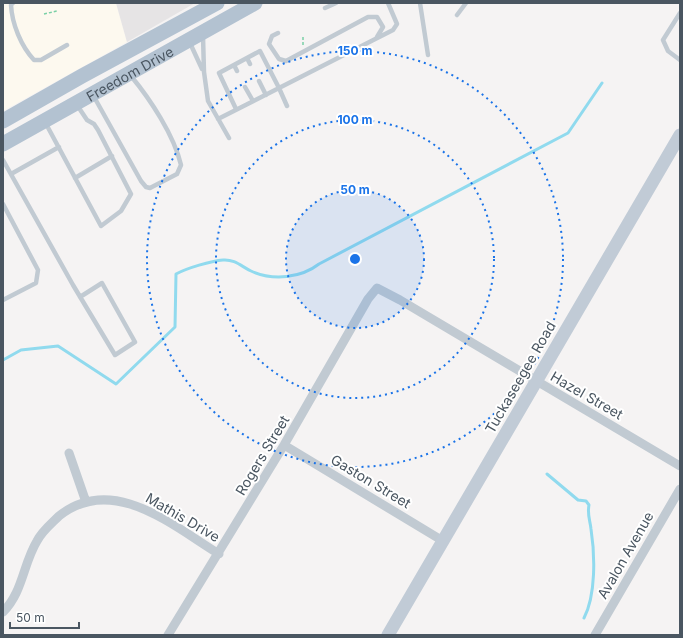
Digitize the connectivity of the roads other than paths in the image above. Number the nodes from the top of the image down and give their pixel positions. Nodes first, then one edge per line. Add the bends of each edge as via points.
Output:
1 (13, 3) edge
2 (217, 3) edge
3 (255, 3) edge
4 (336, 3) edge
5 (388, 3) edge
6 (420, 3) edge
7 (466, 3) edge
8 (325, 8) dead end
9 (680, 13) edge
10 (457, 15) dead end
11 (181, 23) junction
12 (203, 32) junction
13 (278, 33) dead end
14 (377, 37) junction
15 (189, 39) junction
16 (67, 45) dead end
17 (428, 55) dead end
18 (247, 58) junction
19 (680, 60) edge
20 (250, 64) dead end
21 (234, 65) junction
22 (237, 71) dead end
23 (204, 72) junction
24 (129, 73) junction
25 (259, 81) dead end
26 (245, 87) dead end
27 (279, 88) junction
28 (92, 94) junction
29 (266, 95) junction
30 (252, 101) junction
31 (76, 103) junction
32 (287, 106) dead end
33 (236, 109) junction
34 (44, 120) junction
35 (218, 120) junction
36 (3, 121) edge
37 (680, 135) edge
38 (229, 138) dead end
39 (3, 144) edge
40 (59, 147) junction
41 (112, 156) junction
42 (3, 160) edge
43 (11, 174) junction
44 (75, 178) junction
45 (3, 204) edge
46 (377, 288) joint
47 (80, 297) junction
48 (3, 300) edge
49 (536, 382) junction
50 (284, 445) junction
51 (69, 453) dead end
52 (680, 466) edge
53 (680, 489) edge
54 (86, 502) junction
55 (443, 541) junction
56 (218, 554) junction
57 (3, 612) edge
58 (168, 635) edge
59 (388, 635) edge
60 (595, 635) edge

1 - 16 lane via 12,18 22,42 34,60 41,60
2 - 11 main road, Freedom Drive
3 - 12 main road, Freedom Drive
4 - 8 lane
5 - 14 lane via 396,24 394,30
6 - 17 lane
7 - 10 lane
9 - 19 lane via 663,40 668,51
11 - 15 main road
11 - 36 main road, Freedom Drive
12 - 15 main road, Freedom Drive
12 - 23 lane
13 - 14 lane via 272,36 269,44 279,59 286,60 368,17 377,17 383,27
14 - 27 lane
15 - 23 lane
15 - 24 main road, Freedom Drive
18 - 20 lane
18 - 21 lane
18 - 27 lane via 260,51
21 - 22 lane
21 - 33 lane via 219,73
23 - 35 lane via 208,101
24 - 28 main road, Freedom Drive
24 - 28 lane via 142,88 168,132 181,165 177,174 150,188 146,187
25 - 29 lane
26 - 30 lane
27 - 29 lane
27 - 32 lane
28 - 31 main road, Freedom Drive
29 - 30 lane
30 - 33 lane
31 - 34 main road, Freedom Drive
31 - 41 lane via 87,120 94,124
33 - 35 lane
34 - 39 main road, Freedom Drive
34 - 40 lane
35 - 38 lane
37 - 49 main road, Tuckaseegee Road
40 - 43 lane
40 - 44 lane
41 - 44 lane
41 - 44 lane via 131,194 121,211 101,226
42 - 43 lane
43 - 47 lane
45 - 48 lane via 38,270 36,283
46 - 49 street, Hazel Street
46 - 50 street, Rogers Street via 368,299
47 - 47 lane via 115,355 135,342 102,284
49 - 52 street, Hazel Street
49 - 55 main road, Tuckaseegee Road
50 - 55 street, Gaston Street
50 - 56 street, Rogers Street
51 - 54 street
53 - 60 street, Avalon Avenue
54 - 56 street, Mathis Drive via 121,501 144,508
54 - 57 street, Mathis Drive via 66,511 42,533 32,549 16,595
55 - 59 main road, Tuckaseegee Road
56 - 58 street, Rogers Street

